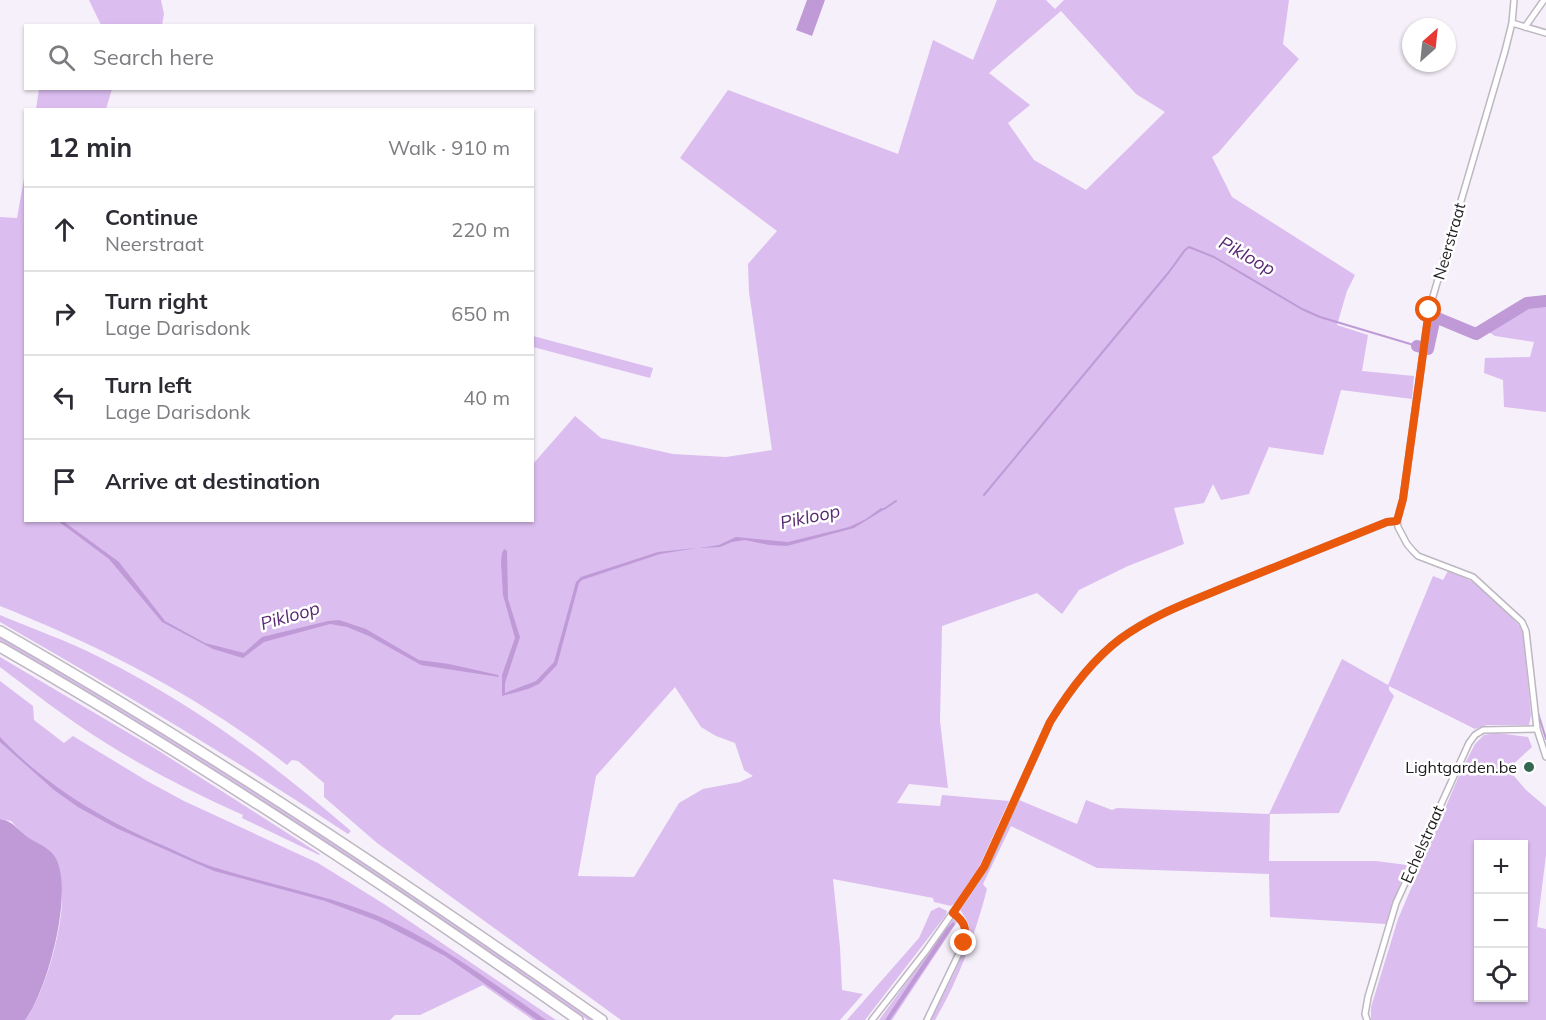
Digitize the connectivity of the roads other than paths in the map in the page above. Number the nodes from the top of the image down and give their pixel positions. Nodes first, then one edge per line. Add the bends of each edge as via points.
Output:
1 (1514, 0) edge
2 (1544, 0) edge
3 (1512, 23) junction
4 (1525, 27) junction
5 (1546, 33) edge
6 (1397, 521) junction
7 (0, 632) edge
8 (0, 647) edge
9 (1537, 729) junction
10 (1546, 757) edge
11 (953, 913) junction
12 (578, 1020) edge
13 (602, 1020) edge
14 (872, 1020) edge
15 (927, 1020) edge
16 (1367, 1020) edge

1 - 3 street, Neerstraat
2 - 4 street
3 - 4 street
3 - 6 street, Neerstraat via 1432,299
4 - 5 street
6 - 9 street via 1407,544 1418,556 1473,577 1522,622
6 - 11 street via 1154,616 1110,647 1062,701 984,867
7 - 13 highway via 283,804 432,901
8 - 12 highway via 278,816 428,914
9 - 10 street
9 - 16 street, Echelstraat via 1483,730 1469,743 1396,903 1368,997
11 - 14 street
11 - 15 street via 964,921 967,931

